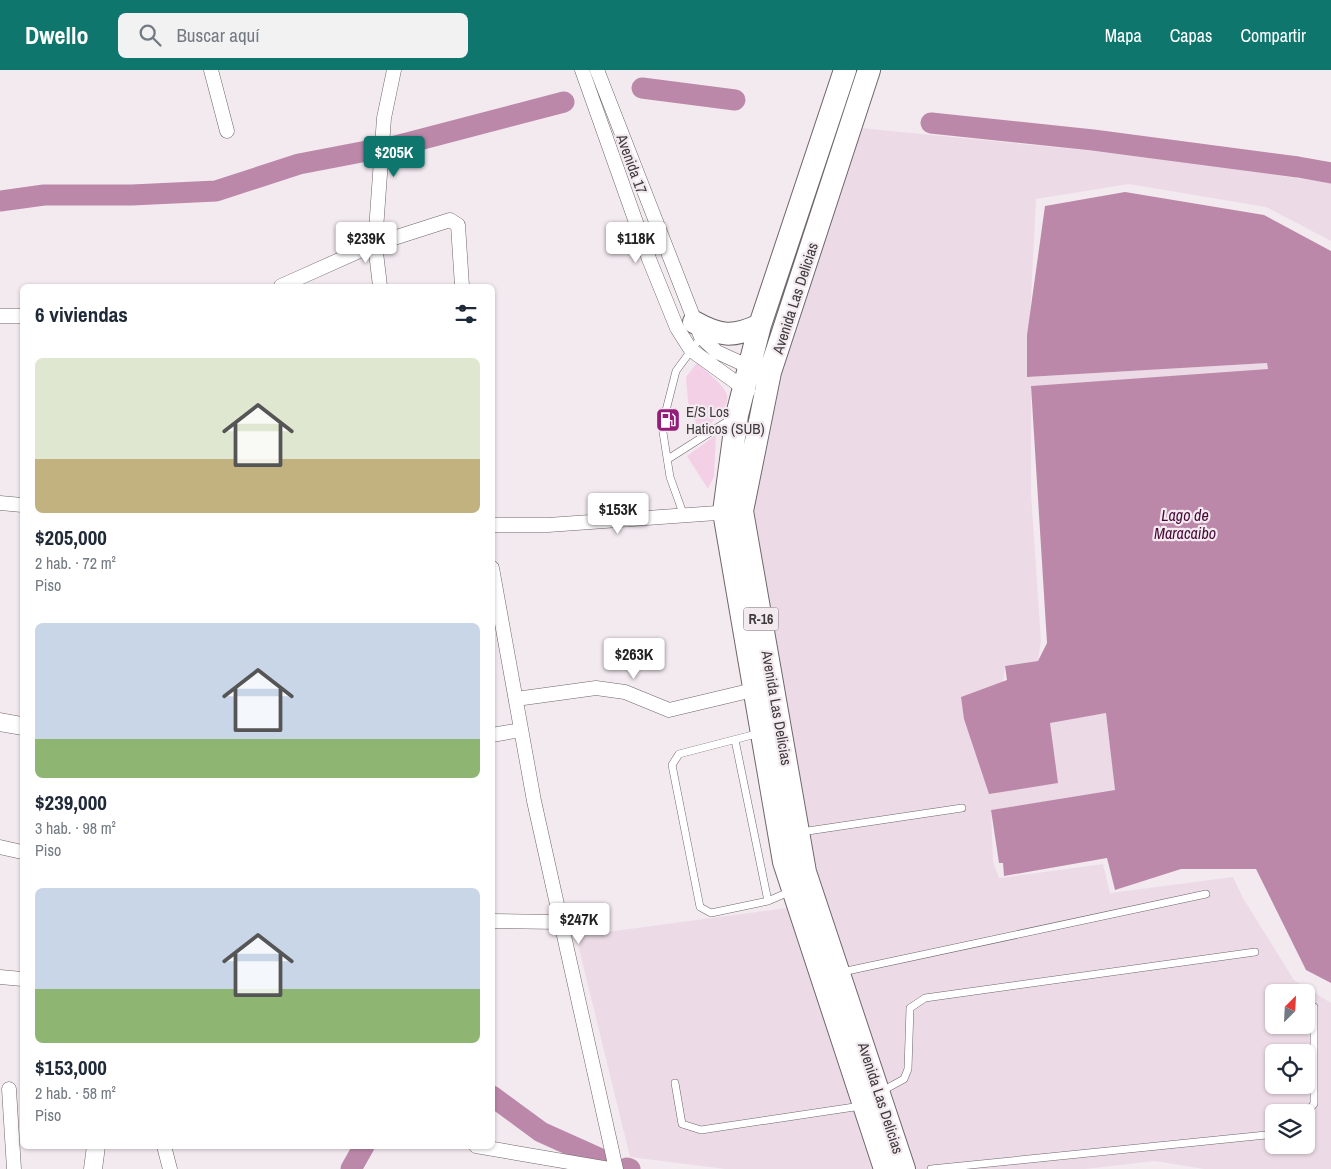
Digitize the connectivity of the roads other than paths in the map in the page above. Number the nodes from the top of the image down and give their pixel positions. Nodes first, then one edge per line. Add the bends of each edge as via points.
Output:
1 (212, 70) edge
2 (394, 70) edge
3 (582, 70) edge
4 (597, 70) edge
5 (845, 70) edge
6 (869, 70) edge
7 (227, 131) dead end
8 (375, 244) junction
9 (285, 284) edge
10 (380, 284) edge
11 (462, 284) edge
12 (0, 316) edge
13 (20, 316) edge
14 (760, 324) junction
15 (697, 329) junction
16 (691, 350) junction
17 (770, 372) junction
18 (746, 378) junction
19 (765, 399) junction
20 (737, 415) junction
21 (668, 459) junction
22 (0, 503) edge
23 (20, 505) edge
24 (733, 512) junction
25 (684, 516) junction
26 (495, 525) edge
27 (495, 592) edge
28 (757, 676) junction
29 (516, 700) junction
30 (0, 722) edge
31 (20, 726) edge
32 (521, 730) junction
33 (761, 733) junction
34 (495, 734) edge
35 (735, 740) junction
36 (962, 808) dead end
37 (798, 832) junction
38 (0, 847) edge
39 (20, 852) edge
40 (793, 890) junction
41 (1206, 894) dead end
42 (768, 901) junction
43 (495, 922) edge
44 (559, 922) junction
45 (1256, 952) dead end
46 (839, 972) junction
47 (20, 979) edge
48 (2, 982) edge
49 (1314, 1034) edge
50 (676, 1083) dead end
51 (10, 1089) dead end
52 (872, 1099) junction
53 (1314, 1104) edge
54 (17, 1134) edge
55 (1265, 1135) edge
56 (96, 1149) edge
57 (165, 1149) edge
58 (493, 1149) edge
59 (14, 1169) edge
60 (93, 1169) edge
61 (170, 1169) edge
62 (609, 1169) edge
63 (616, 1169) edge
64 (885, 1169) edge
65 (904, 1169) edge
66 (931, 1169) edge

1 - 7 street
2 - 8 street via 384,118
3 - 16 street, Avenida 17 via 649,259 677,328
4 - 15 street, Avenida 17
5 - 14 main road, Avenida Las Delicias / R-16
6 - 17 main road, Avenida Las Delicias / R-16
8 - 9 street
8 - 10 street
8 - 11 street via 455,221 458,225
12 - 13 street
14 - 15 main road via 736,335
14 - 18 main road, Avenida Las Delicias / R-16
15 - 16 lane
15 - 18 street, Avenida 17
16 - 18 street, Avenida 17
16 - 21 lane via 676,371 662,426
17 - 18 street
17 - 19 main road, Avenida Las Delicias / R-16
18 - 19 street, Avenida 17
18 - 20 main road, Avenida Las Delicias / R-16
19 - 24 main road, Avenida Las Delicias / R-16
20 - 21 lane
20 - 24 main road, Avenida Las Delicias / R-16
21 - 25 lane via 670,477
22 - 23 street
24 - 25 street
24 - 28 main road, Avenida Las Delicias / R-16
25 - 26 street via 548,525
27 - 29 street
28 - 29 street via 669,710 625,692 596,688
28 - 33 main road, Avenida Las Delicias / R-16
28 - 37 main road, Avenida Las Delicias / R-16
29 - 32 street
30 - 31 street
32 - 34 street
32 - 44 street
33 - 35 lane
33 - 40 main road, Avenida Las Delicias / R-16 via 784,862
35 - 42 lane
35 - 42 lane via 679,754 672,765 700,907 711,913
36 - 37 lane
37 - 46 main road, Avenida Las Delicias / R-16 via 805,872
38 - 39 street
40 - 42 lane
40 - 52 main road, Avenida Las Delicias / R-16
41 - 46 lane
43 - 44 street
44 - 63 street
45 - 52 lane via 925,998 910,1008 908,1069 904,1079
46 - 52 main road, Avenida Las Delicias / R-16
47 - 48 street
49 - 53 lane
50 - 52 lane via 682,1124 701,1130
51 - 54 street
52 - 64 main road, Avenida Las Delicias / R-16
52 - 65 main road, Avenida Las Delicias / R-16
54 - 59 street
55 - 66 lane
56 - 60 street
57 - 61 street
58 - 62 street

